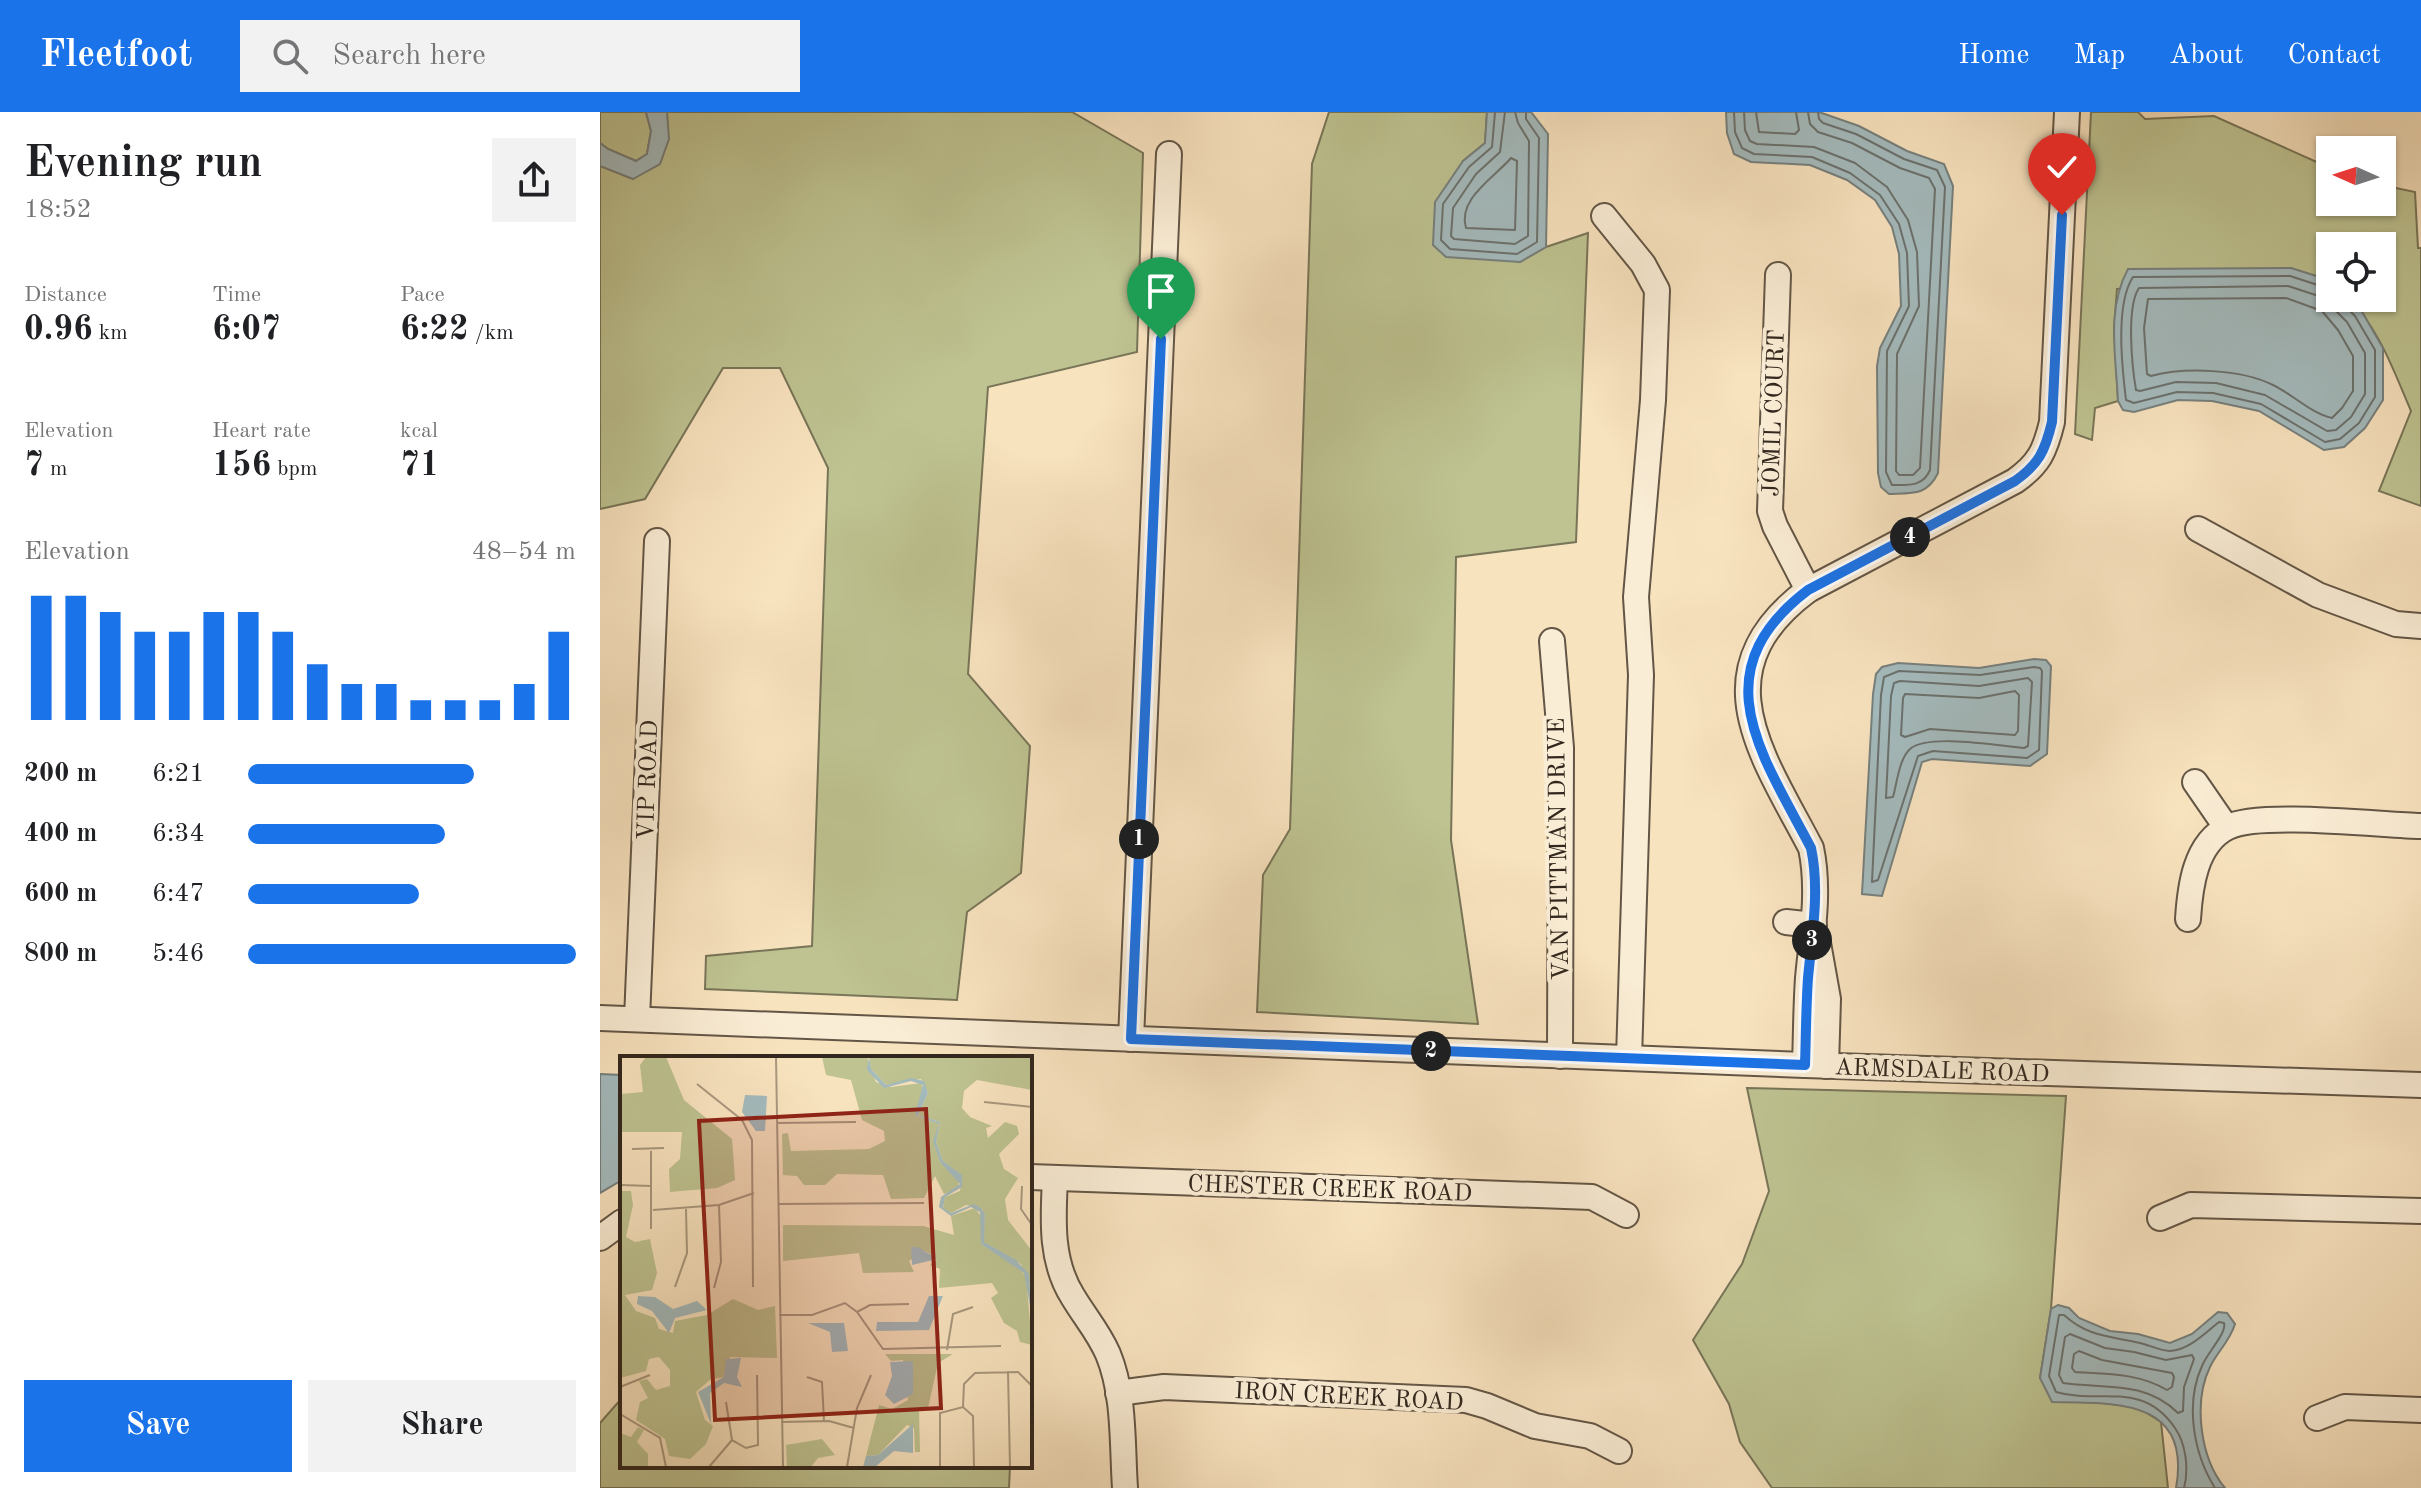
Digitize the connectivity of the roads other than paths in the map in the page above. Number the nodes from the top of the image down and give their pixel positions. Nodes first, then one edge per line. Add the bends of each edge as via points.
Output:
1 (2067, 112) edge
2 (1169, 154) dead end
3 (1604, 216) dead end
4 (1778, 275) dead end
5 (2198, 529) dead end
6 (657, 541) dead end
7 (1808, 590) junction
8 (2421, 626) edge
9 (1552, 641) dead end
10 (2195, 782) dead end
11 (2421, 826) edge
12 (2226, 827) junction
13 (2188, 919) dead end
14 (1786, 922) dead end
15 (1814, 925) junction
16 (600, 1018) edge
17 (637, 1019) junction
18 (1131, 1039) junction
19 (1560, 1056) junction
20 (1629, 1058) junction
21 (1816, 1066) junction
22 (2421, 1085) edge
23 (1032, 1177) edge
24 (1055, 1178) junction
25 (2421, 1211) edge
26 (1626, 1215) dead end
27 (2160, 1218) dead end
28 (620, 1223) edge
29 (600, 1238) edge
30 (1118, 1393) junction
31 (2421, 1410) edge
32 (2317, 1418) dead end
33 (1619, 1451) dead end
34 (1125, 1488) edge

1 - 7 street via 2052,422 2045,449 2031,470 2015,481
2 - 18 street
3 - 20 street via 1657,290 1636,597 1641,675
4 - 7 street, JOMIL COURT via 1770,511
5 - 8 street via 2318,595 2396,624
6 - 17 street, VIP ROAD
7 - 15 street via 1784,608 1758,646 1748,706 1758,744 1811,848
9 - 19 street, VAN PITTMAN DRIVE via 1561,748
10 - 12 street
11 - 12 street via 2264,819
12 - 13 street via 2199,860 2190,885
14 - 15 street
15 - 21 street via 1828,999
16 - 17 street, ARMSDALE ROAD
17 - 18 street, ARMSDALE ROAD
18 - 19 street, ARMSDALE ROAD
19 - 20 street, ARMSDALE ROAD
20 - 21 street, ARMSDALE ROAD
21 - 22 street, ARMSDALE ROAD
23 - 24 street, CHESTER CREEK ROAD
24 - 26 street, CHESTER CREEK ROAD via 1592,1197
24 - 30 street via 1054,1244 1061,1273 1109,1356
25 - 27 street via 2191,1205
28 - 29 street
30 - 33 street, IRON CREEK ROAD via 1164,1387 1466,1400 1535,1426 1590,1436
30 - 34 street
31 - 32 street via 2345,1407

